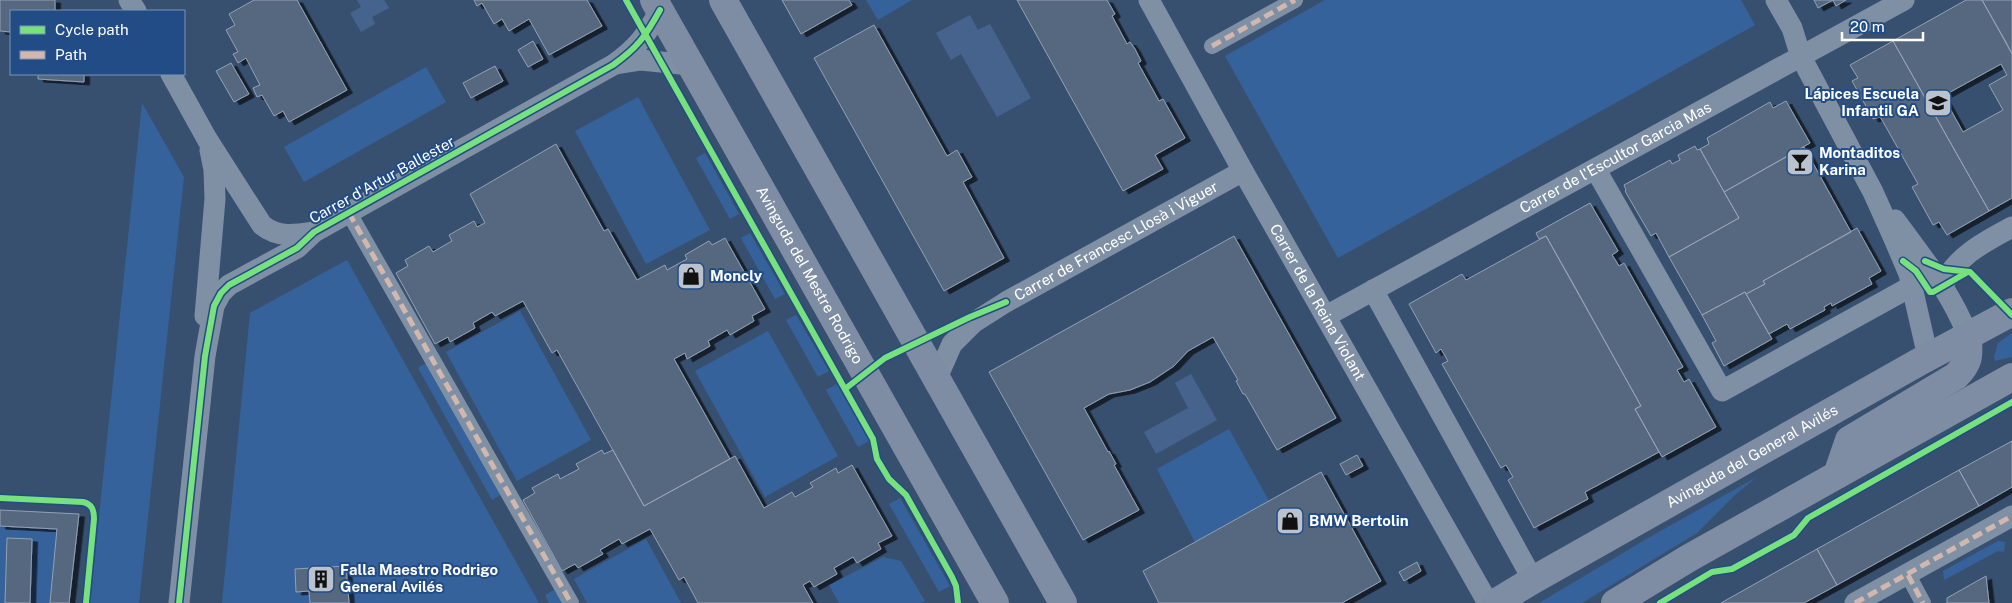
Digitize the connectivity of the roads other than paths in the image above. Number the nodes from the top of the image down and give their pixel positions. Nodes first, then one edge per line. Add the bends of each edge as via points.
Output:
1 (723, 0) edge
2 (1149, 0) edge
3 (1295, 0) edge
4 (1776, 0) edge
5 (1904, 0) edge
6 (657, 5) edge
7 (1212, 46) dead end
8 (1801, 57) junction
9 (613, 65) junction
10 (691, 65) junction
11 (172, 75) edge
12 (207, 138) junction
13 (1596, 170) junction
14 (1243, 171) junction
15 (1873, 192) junction
16 (349, 213) junction
17 (2012, 227) edge
18 (314, 232) junction
19 (1912, 286) junction
20 (1943, 286) junction
21 (1373, 290) junction
22 (2012, 312) edge
23 (1326, 316) junction
24 (1968, 336) junction
25 (205, 356) junction
26 (1928, 357) junction
27 (2012, 377) edge
28 (936, 380) junction
29 (1837, 475) junction
30 (2012, 516) edge
31 (1908, 575) junction
32 (1533, 580) junction
33 (179, 603) edge
34 (571, 603) edge
35 (995, 603) edge
36 (1063, 603) edge
37 (1488, 603) edge
38 (1494, 603) edge
39 (1614, 603) edge
40 (1855, 603) edge
41 (1923, 603) edge

1 - 28 main road
2 - 14 street, Carrer de la Reina Violant
3 - 7 street
4 - 8 street via 1792,28
5 - 8 street, Carrer de l'Escultor Garcia Mas
6 - 9 street, Carrer d'Artur Ballester via 646,36
6 - 10 main road, Avinguda del Mestre Rodrigo
8 - 13 street, Carrer de l'Escultor Garcia Mas
8 - 15 street
9 - 10 street, Carrer d'Artur Ballester via 642,60
9 - 16 street, Carrer d'Artur Ballester
10 - 35 main road, Avinguda del Mestre Rodrigo
11 - 12 street, Carrer d'Artur Ballester
12 - 18 street, Carrer d'Artur Ballester via 262,225 270,232 291,236
12 - 25 street, Carrer d'Artur Ballester via 216,183 204,320
13 - 19 street via 1722,391
13 - 21 street, Carrer de l'Escultor Garcia Mas
14 - 23 street, Carrer de la Reina Violant
14 - 28 street, Carrer de Francesc Llosà i Viguer via 973,323 952,344
15 - 19 street
15 - 20 street
16 - 18 street, Carrer d'Artur Ballester
16 - 34 street, Carrer d'Artur Ballester
17 - 20 street via 1962,259 1948,273
18 - 25 street, Carrer d'Artur Ballester via 297,248 229,285 221,293 214,306
19 - 26 street
20 - 24 street
21 - 23 street, Carrer de l'Escultor Garcia Mas
21 - 32 street
22 - 24 main road, Avinguda del General Avilés
23 - 37 street, Carrer de la Reina Violant
24 - 26 main road, Avinguda del General Avilés
24 - 29 main road via 1966,365 1956,376 1849,440
25 - 33 street, Carrer d'Artur Ballester
26 - 32 main road, Avinguda del General Avilés
27 - 29 main road
28 - 36 main road
29 - 39 main road
30 - 31 street
31 - 40 street
31 - 41 street
32 - 38 main road, Avinguda del General Avilés

